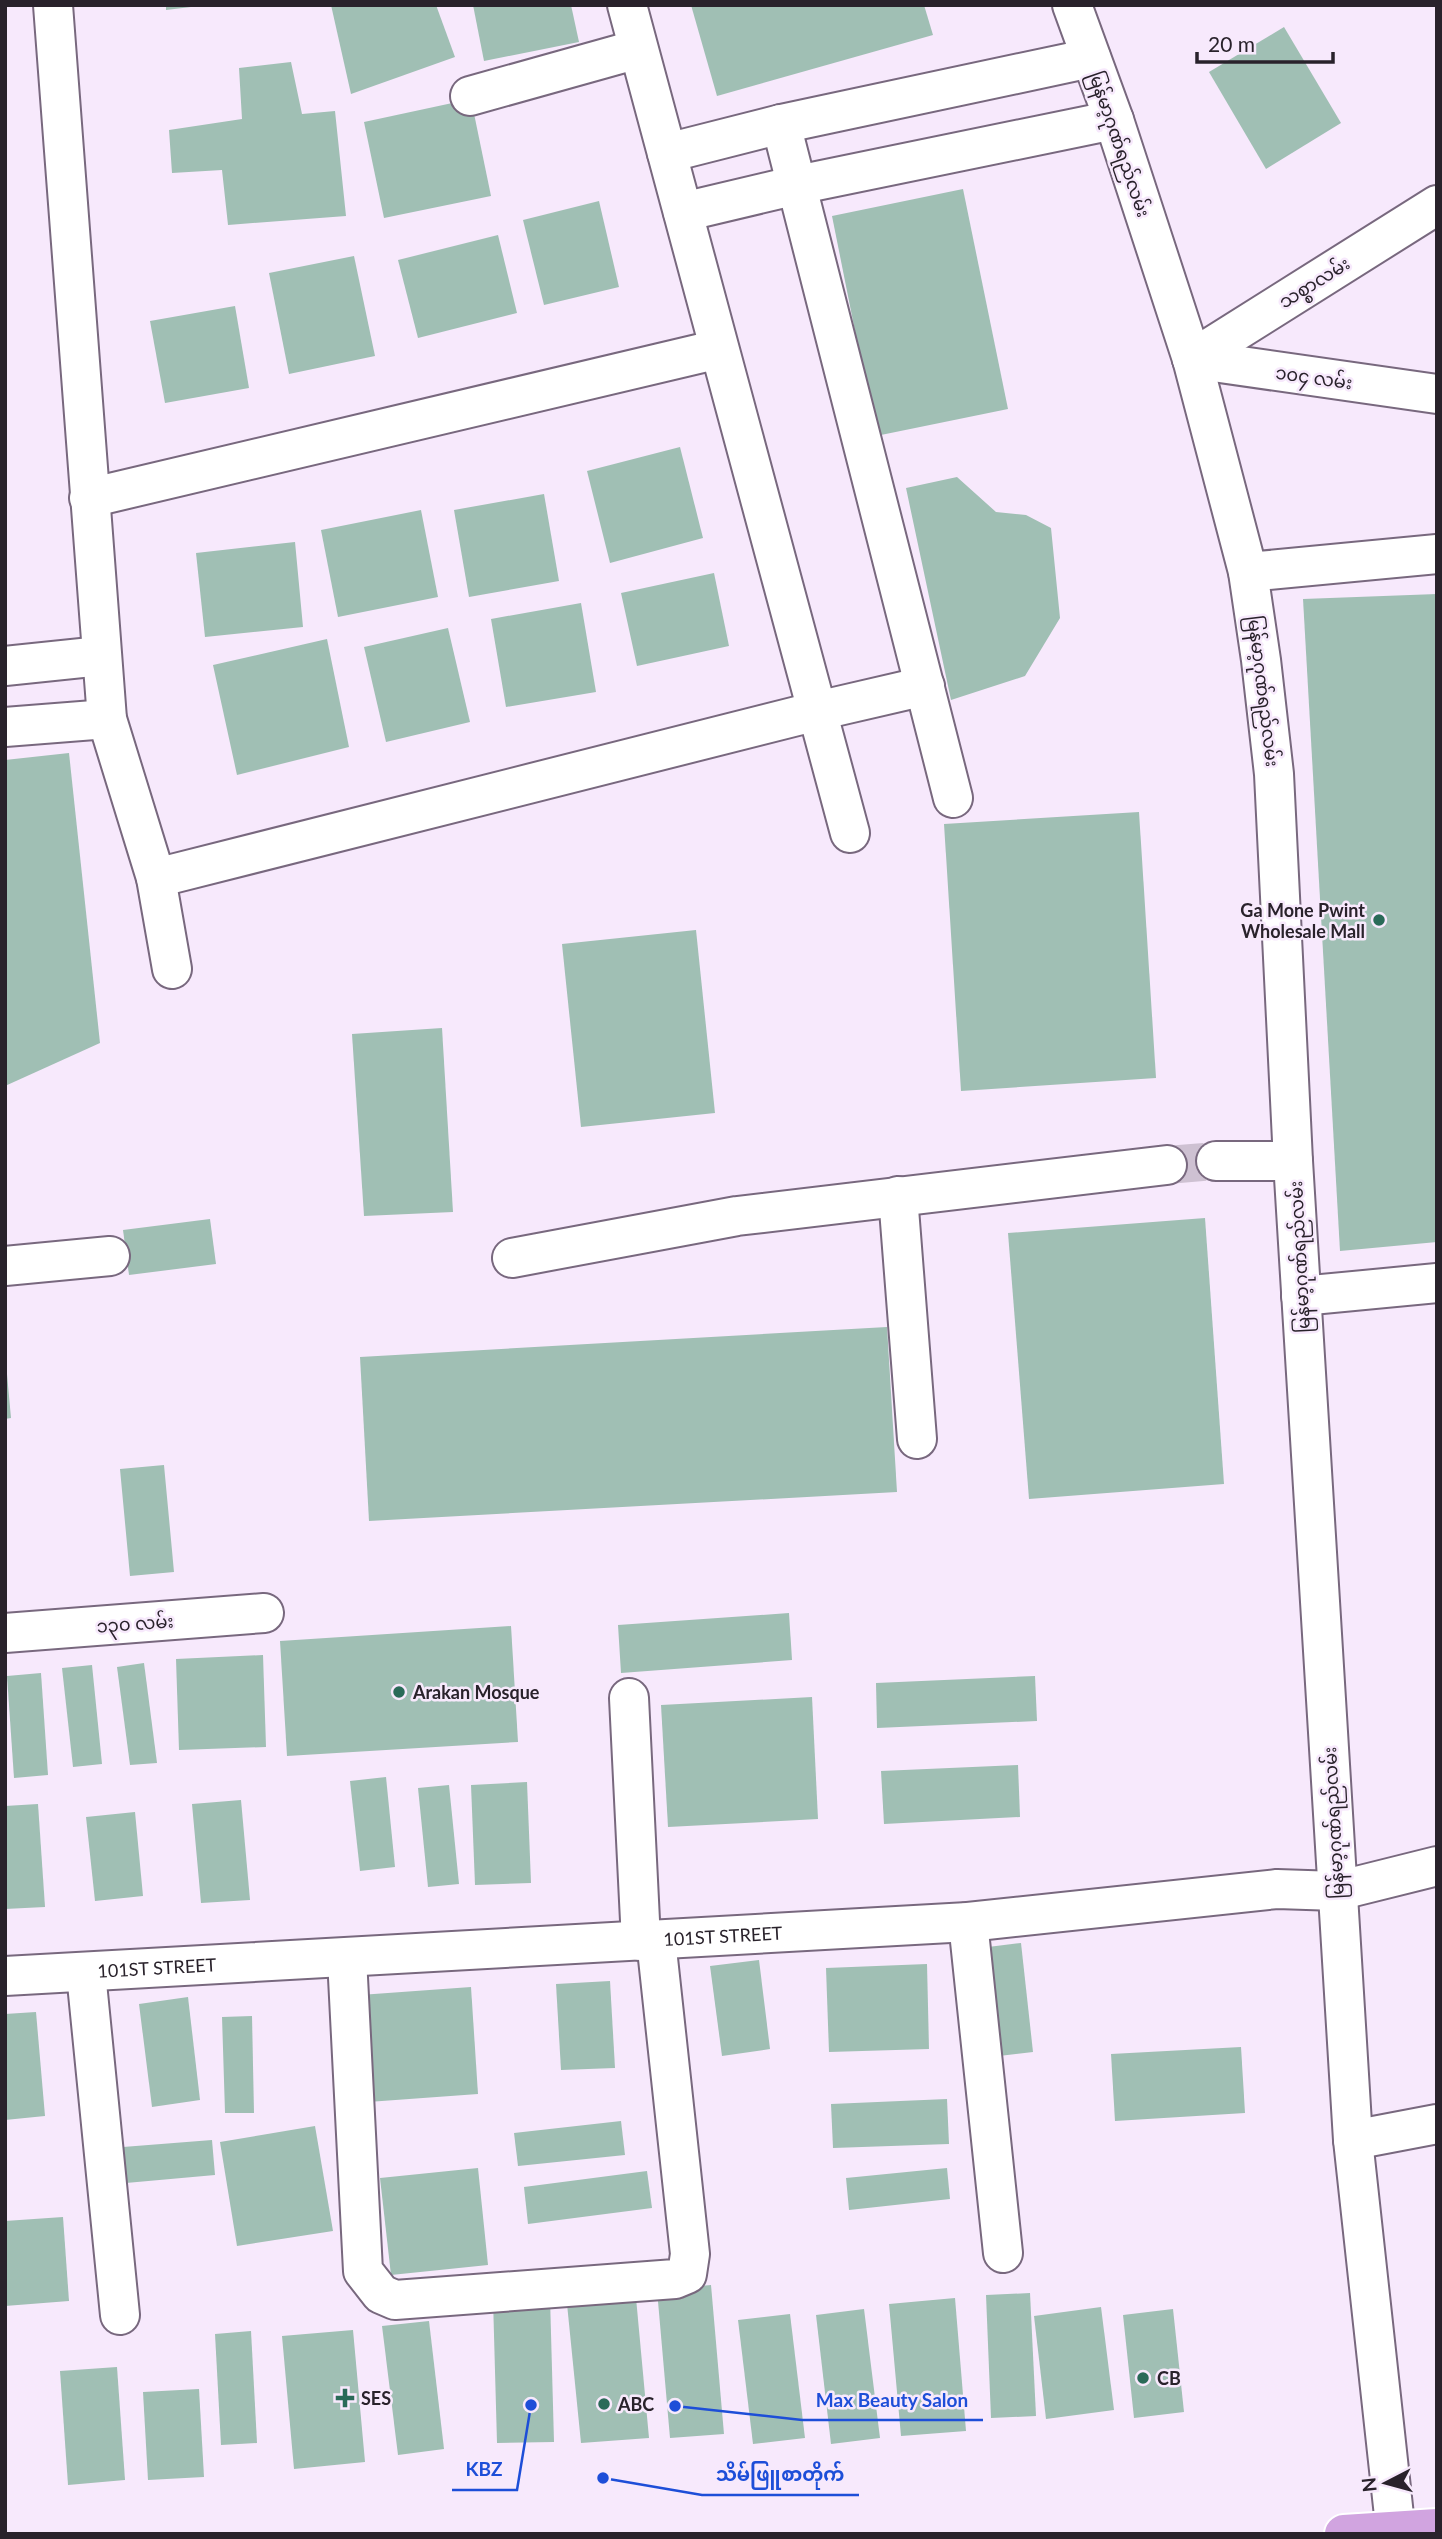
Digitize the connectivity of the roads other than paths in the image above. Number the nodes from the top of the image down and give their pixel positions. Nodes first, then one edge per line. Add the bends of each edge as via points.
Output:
1 (54, 5) edge
2 (626, 5) edge
3 (1072, 5) edge
4 (638, 49) junction
5 (1091, 58) junction
6 (470, 96) dead end
7 (1114, 120) junction
8 (781, 124) junction
9 (667, 153) junction
10 (797, 185) junction
11 (1437, 205) edge
12 (683, 212) junction
13 (719, 349) junction
14 (1192, 359) junction
15 (1437, 394) edge
16 (89, 498) junction
17 (1437, 554) edge
18 (1248, 572) junction
19 (101, 656) junction
20 (5, 666) edge
21 (925, 686) junction
22 (817, 711) junction
23 (107, 719) junction
24 (5, 727) edge
25 (953, 798) dead end
26 (850, 833) dead end
27 (156, 878) junction
28 (172, 969) dead end
29 (1216, 1161) tunnel mouth
30 (1293, 1161) junction
31 (1167, 1165) tunnel mouth
32 (898, 1196) junction
33 (110, 1256) dead end
34 (512, 1258) dead end
35 (5, 1266) edge
36 (1437, 1283) edge
37 (1301, 1296) junction
38 (917, 1439) dead end
39 (264, 1613) dead end
40 (5, 1633) edge
41 (629, 1698) dead end
42 (1437, 1866) edge
43 (1337, 1891) junction
44 (968, 1922) junction
45 (648, 1940) junction
46 (346, 1958) junction
47 (86, 1973) junction
48 (5, 1976) edge
49 (1437, 2124) edge
50 (1353, 2140) junction
51 (1003, 2253) dead end
52 (120, 2315) dead end
53 (1437, 2528) edge
54 (1396, 2533) edge
55 (1345, 2534) edge

1 - 16 street
2 - 4 street
3 - 5 street, မြန်မာ့ဂုဏ်ရည်လမ်း
4 - 6 street
4 - 9 street
5 - 7 street, မြန်မာ့ဂုဏ်ရည်လမ်း
5 - 8 street
7 - 10 street
7 - 14 street, မြန်မာ့ဂုဏ်ရည်လမ်း
8 - 9 street
8 - 10 street
9 - 12 street
10 - 12 street
10 - 21 street
11 - 14 street, သစ္စာလမ်း
12 - 13 street
13 - 16 street
13 - 22 street
14 - 15 street, ၁၀၄ လမ်း
14 - 18 street, မြန်မာ့ဂုဏ်ရည်လမ်း
16 - 19 street
17 - 18 street
18 - 30 street, မြန်မာ့ဂုဏ်ရည်လမ်း via 1274,774
19 - 20 street
19 - 23 street
21 - 22 street
21 - 25 street
22 - 26 street
22 - 27 street
23 - 24 street
23 - 27 street
27 - 28 street
29 - 30 street
30 - 37 street, မြန်မာ့ဂုဏ်ရည်လမ်း
31 - 32 street
32 - 34 street via 737,1216
32 - 38 street
33 - 35 street
36 - 37 street
37 - 43 street, မြန်မာ့ဂုဏ်ရည်လမ်း
39 - 40 street, ၁၃၀ လမ်း
41 - 45 street
42 - 43 street, 101ST STREET
43 - 44 street, 101ST STREET via 1277,1889
43 - 50 street, မြန်မာ့ဂုဏ်ရည်လမ်း
44 - 45 street, 101ST STREET
44 - 51 street
45 - 46 street, 101ST STREET
45 - 46 street via 690,2254 687,2274 675,2279 396,2300 381,2294 363,2271
46 - 47 street, 101ST STREET
47 - 48 street, 101ST STREET
47 - 52 street
49 - 50 street
50 - 54 street, မြန်မာ့ဂုဏ်ရည်လမ်း
53 - 54 main road
54 - 55 main road

